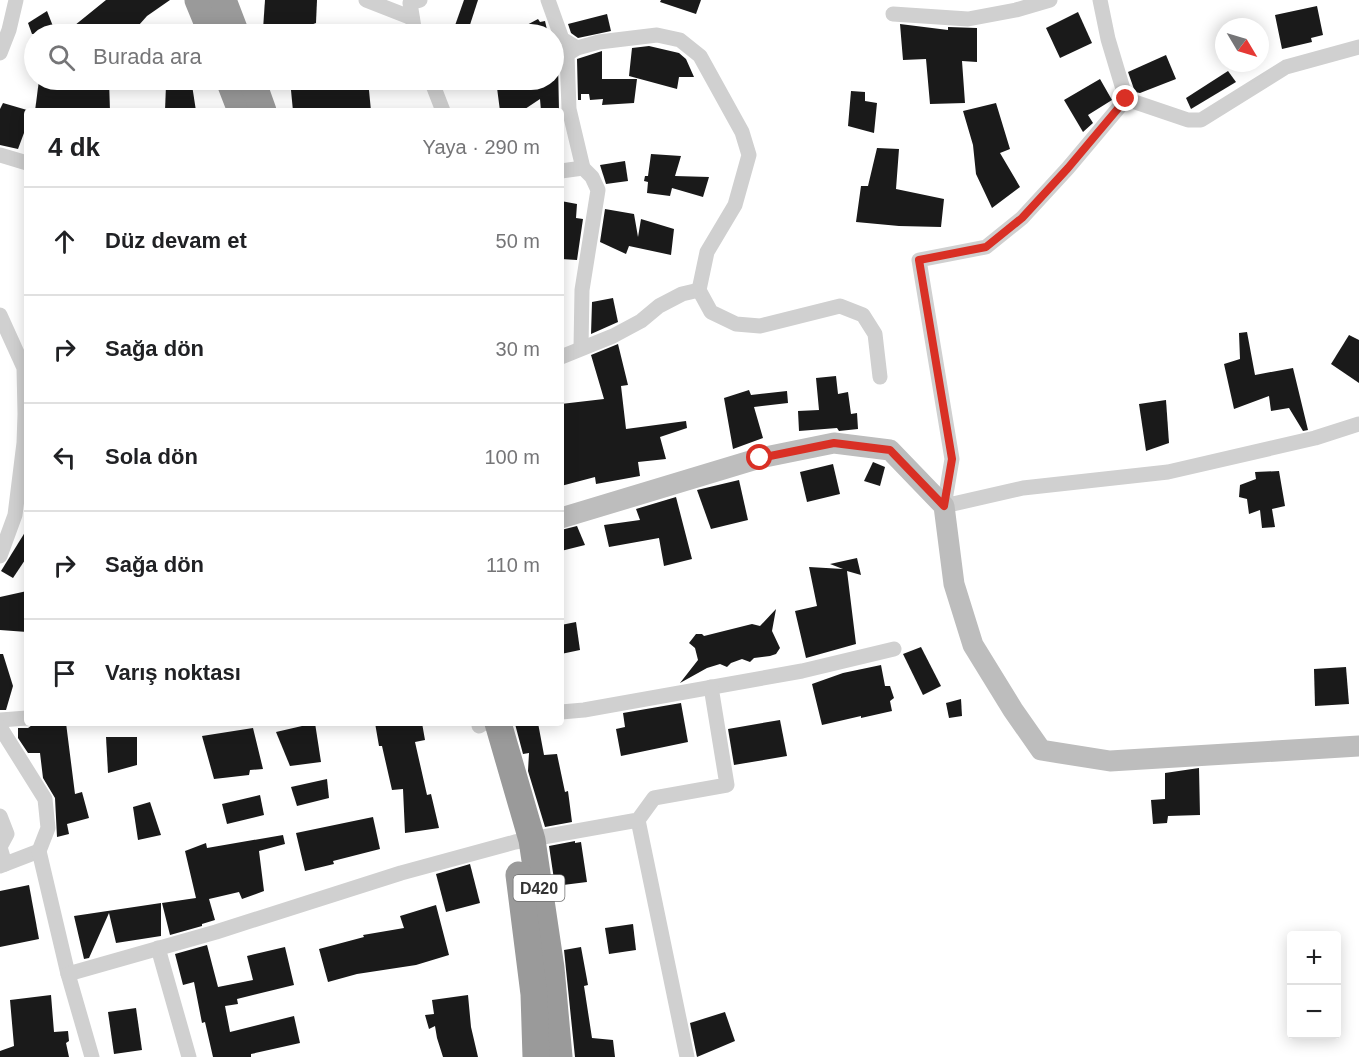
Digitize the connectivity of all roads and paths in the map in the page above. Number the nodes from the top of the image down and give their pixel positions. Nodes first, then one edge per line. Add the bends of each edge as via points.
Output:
1 (16, 0) edge
2 (198, 0) edge
3 (224, 0) edge
4 (366, 0) edge
5 (420, 0) edge
6 (548, 0) edge
7 (1050, 0) edge
8 (1100, 0) edge
9 (893, 14) dead end
10 (412, 18) junction
11 (208, 24) edge
12 (232, 24) edge
13 (413, 24) edge
14 (557, 24) edge
15 (564, 40) edge
16 (1359, 47) edge
17 (577, 48) junction
18 (0, 53) edge
19 (233, 90) edge
20 (256, 90) edge
21 (435, 90) edge
22 (1126, 99) junction
23 (241, 108) edge
24 (262, 108) edge
25 (442, 108) edge
26 (0, 155) edge
27 (24, 162) edge
28 (583, 168) junction
29 (564, 171) edge
30 (699, 290) junction
31 (0, 315) edge
32 (581, 348) junction
33 (564, 356) edge
34 (24, 368) edge
35 (880, 377) dead end
36 (1359, 424) edge
37 (24, 461) edge
38 (944, 506) junction
39 (21, 516) edge
40 (564, 517) edge
41 (0, 556) edge
42 (894, 649) dead end
43 (711, 687) junction
44 (564, 712) edge
45 (24, 718) edge
46 (0, 720) edge
47 (486, 726) edge
48 (0, 727) edge
49 (1359, 746) edge
50 (0, 816) edge
51 (638, 820) junction
52 (523, 841) junction
53 (39, 851) junction
54 (2, 865) edge
55 (158, 948) junction
56 (68, 974) junction
57 (92, 1057) edge
58 (189, 1057) edge
59 (536, 1057) edge
60 (559, 1057) edge
61 (687, 1057) edge

1 - 18 street
2 - 11 highway
3 - 12 highway
4 - 10 street
5 - 10 street via 410,3
6 - 14 street
7 - 9 street via 968,20
8 - 22 street
10 - 13 street
15 - 17 street
16 - 22 street via 1286,67 1201,120 1188,120
17 - 28 street via 567,54 569,109
17 - 30 street via 657,35 680,40 700,56 741,132 749,156 743,180 735,205 707,252
19 - 23 highway
20 - 24 highway
21 - 25 street
22 - 38 street via 1022,218 986,247 919,260 952,459
26 - 27 street
28 - 29 street
28 - 32 street via 598,190 582,290
30 - 32 street via 675,298 613,336
30 - 35 street via 711,312 736,324 760,326 840,306 863,315 875,334
31 - 34 street
32 - 33 street
36 - 38 street via 1168,472 1023,488
37 - 39 street
38 - 40 street via 890,450 834,443 760,458
38 - 49 street via 954,584 973,645 1041,750 1110,761
39 - 41 street
42 - 43 street
43 - 44 street
43 - 51 street via 727,785 654,798
45 - 46 street
47 - 52 highway, D420
48 - 53 street via 45,799 48,828
50 - 54 street via 7,834 0,847
51 - 52 street
51 - 61 street
52 - 55 street via 401,873
52 - 59 highway, D420
52 - 60 highway, D420 via 551,968
53 - 54 street
53 - 56 street
55 - 56 street
55 - 58 street
56 - 57 street

